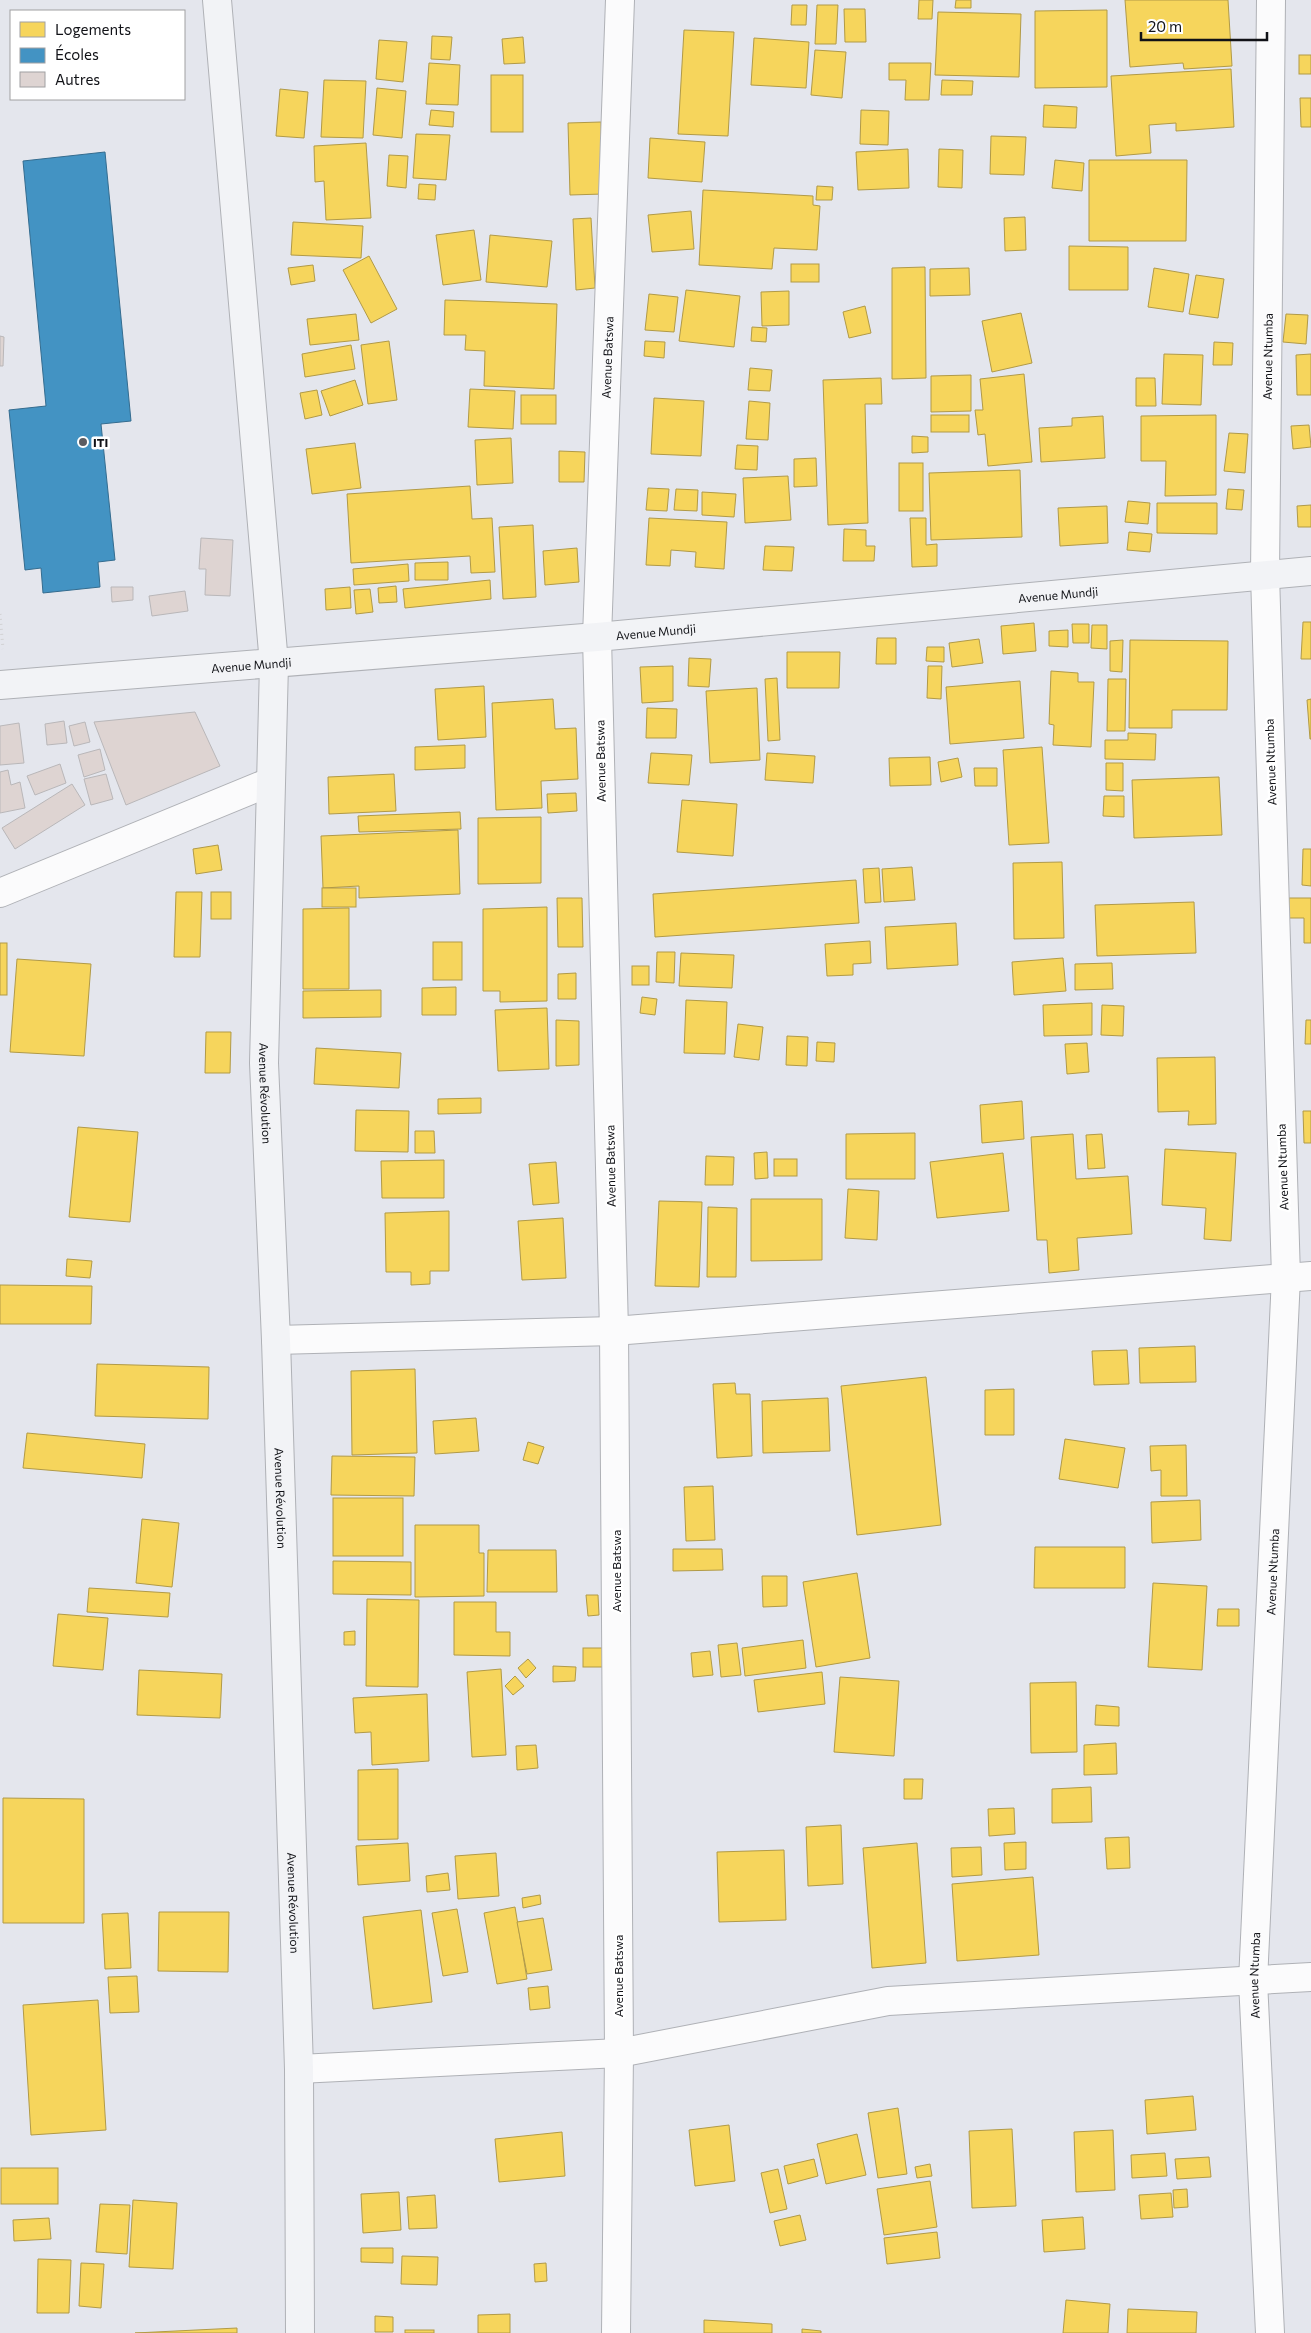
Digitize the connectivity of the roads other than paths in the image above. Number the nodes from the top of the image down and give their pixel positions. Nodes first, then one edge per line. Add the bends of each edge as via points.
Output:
1 (217, 0) edge
2 (620, 0) edge
3 (1271, 0) edge
4 (1311, 571) edge
5 (1265, 574) junction
6 (597, 637) junction
7 (274, 664) junction
8 (0, 685) edge
9 (270, 782) junction
10 (0, 893) edge
11 (1298, 1277) edge
12 (614, 1331) junction
13 (276, 1340) junction
14 (1311, 1978) edge
15 (1253, 1980) junction
16 (619, 2053) junction
17 (299, 2069) junction
18 (300, 2333) edge
19 (616, 2333) edge
20 (1270, 2333) edge

1 - 7 street, Avenue Révolution
2 - 6 street, Avenue Batswa
3 - 5 street, Avenue Ntumba
4 - 5 street, Avenue Mundji
5 - 6 street, Avenue Mundji
5 - 11 street, Avenue Ntumba
6 - 7 street, Avenue Mundji
6 - 12 street, Avenue Batswa
7 - 8 street, Avenue Mundji
7 - 9 street, Avenue Révolution
9 - 10 street
9 - 13 street, Avenue Révolution via 264,1063
11 - 12 street
11 - 15 street, Avenue Ntumba
12 - 13 street
12 - 16 street, Avenue Batswa
13 - 17 street, Avenue Révolution
14 - 15 street
15 - 16 street via 888,2001
15 - 20 street, Avenue Ntumba
16 - 17 street
16 - 19 street, Avenue Batswa
17 - 18 street, Avenue Révolution

